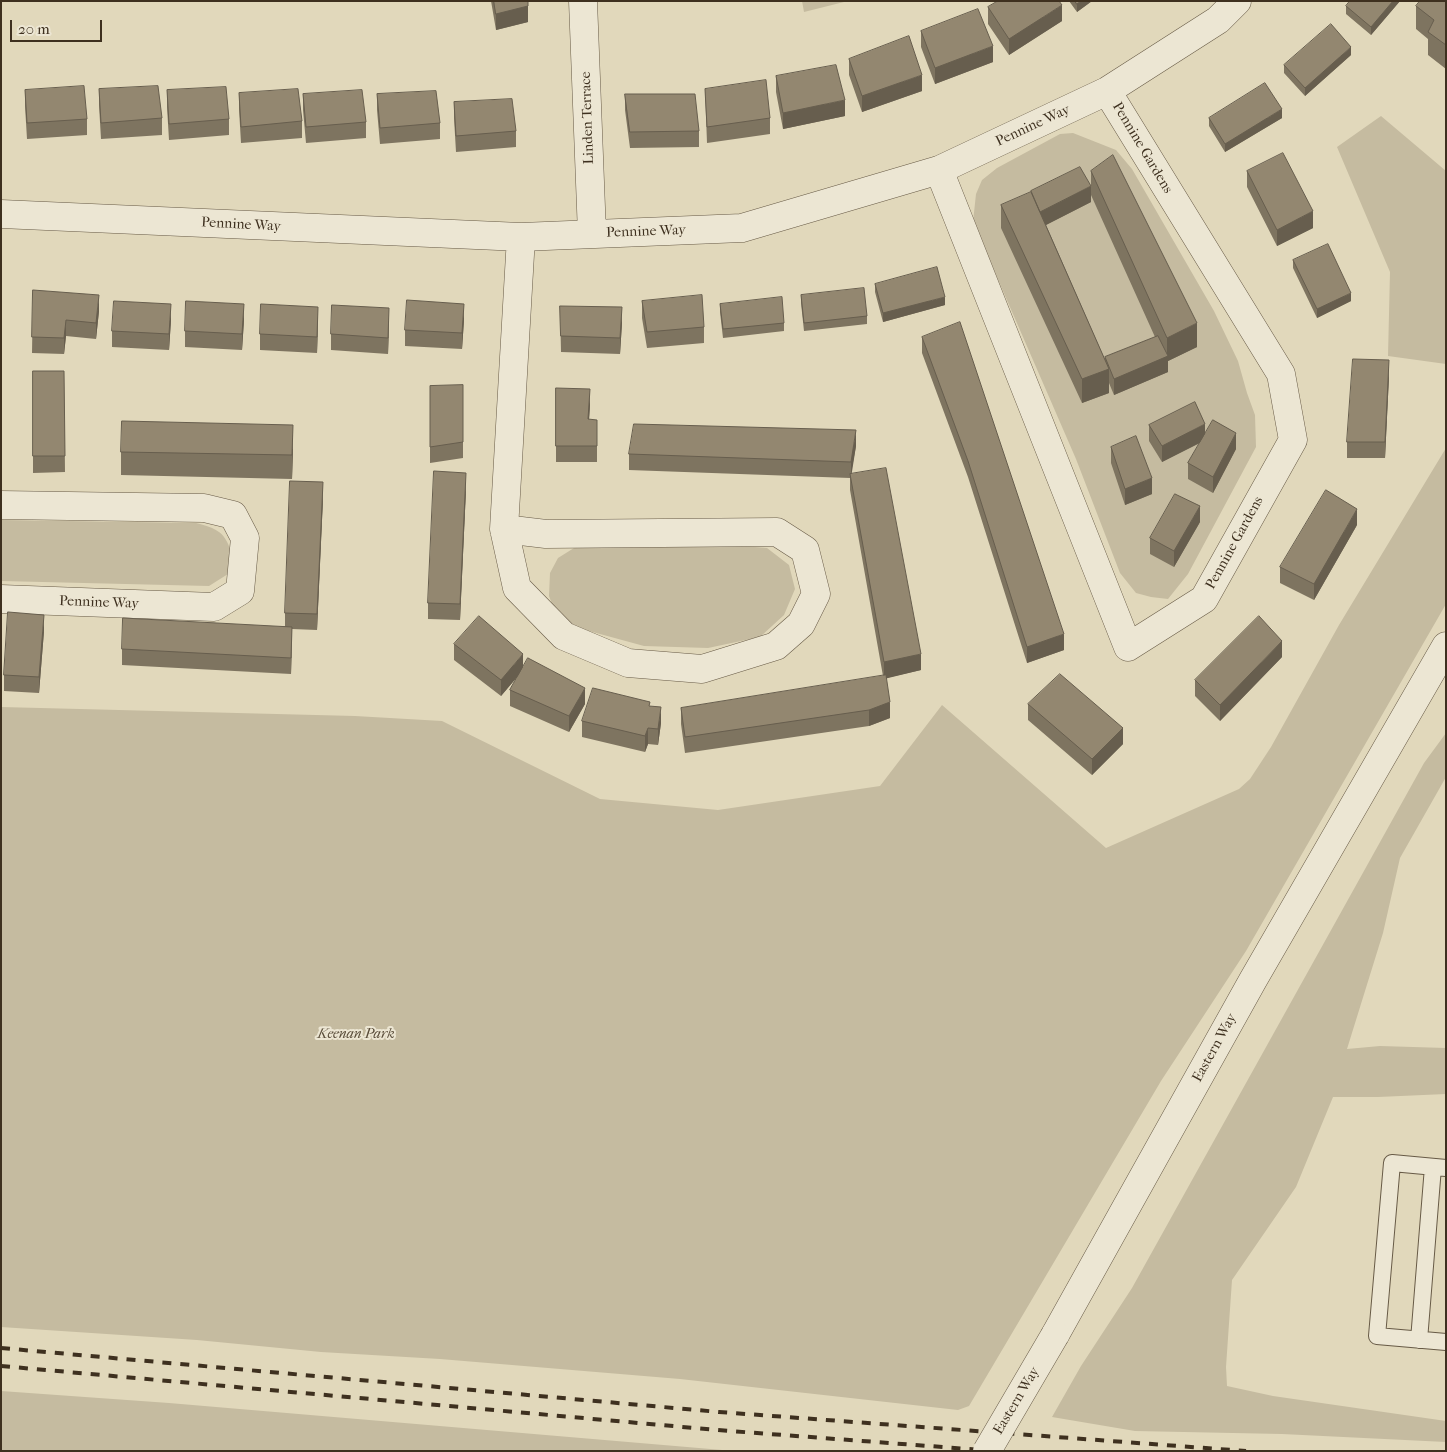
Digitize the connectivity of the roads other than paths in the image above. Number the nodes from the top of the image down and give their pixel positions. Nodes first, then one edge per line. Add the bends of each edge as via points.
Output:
1 (583, 1) edge
2 (1219, 7) edge
3 (1107, 91) junction
4 (938, 170) junction
5 (1, 214) edge
6 (592, 234) junction
7 (521, 237) junction
8 (1, 505) edge
9 (504, 529) junction
10 (1, 599) edge
11 (1446, 646) edge
12 (1440, 1167) edge
13 (1419, 1340) junction
14 (1446, 1342) edge
15 (987, 1451) edge

1 - 6 street, Linden Terrace
2 - 3 street, Pennine Way
3 - 4 street, Pennine Way
3 - 4 street, Pennine Gardens via 1281,374 1293,440 1204,599 1128,647
4 - 6 street, Pennine Way via 742,228
5 - 7 street, Pennine Way
6 - 7 street, Pennine Way
7 - 9 street
8 - 10 street, Pennine Way via 204,508 233,515 245,538 240,591 214,608
9 - 9 street via 517,588 564,636 628,663 702,669 776,646 802,624 816,594 805,550 777,532 546,534
11 - 15 street, Eastern Way, bridge
12 - 13 lane
12 - 13 lane via 1392,1163 1376,1336
13 - 14 lane

